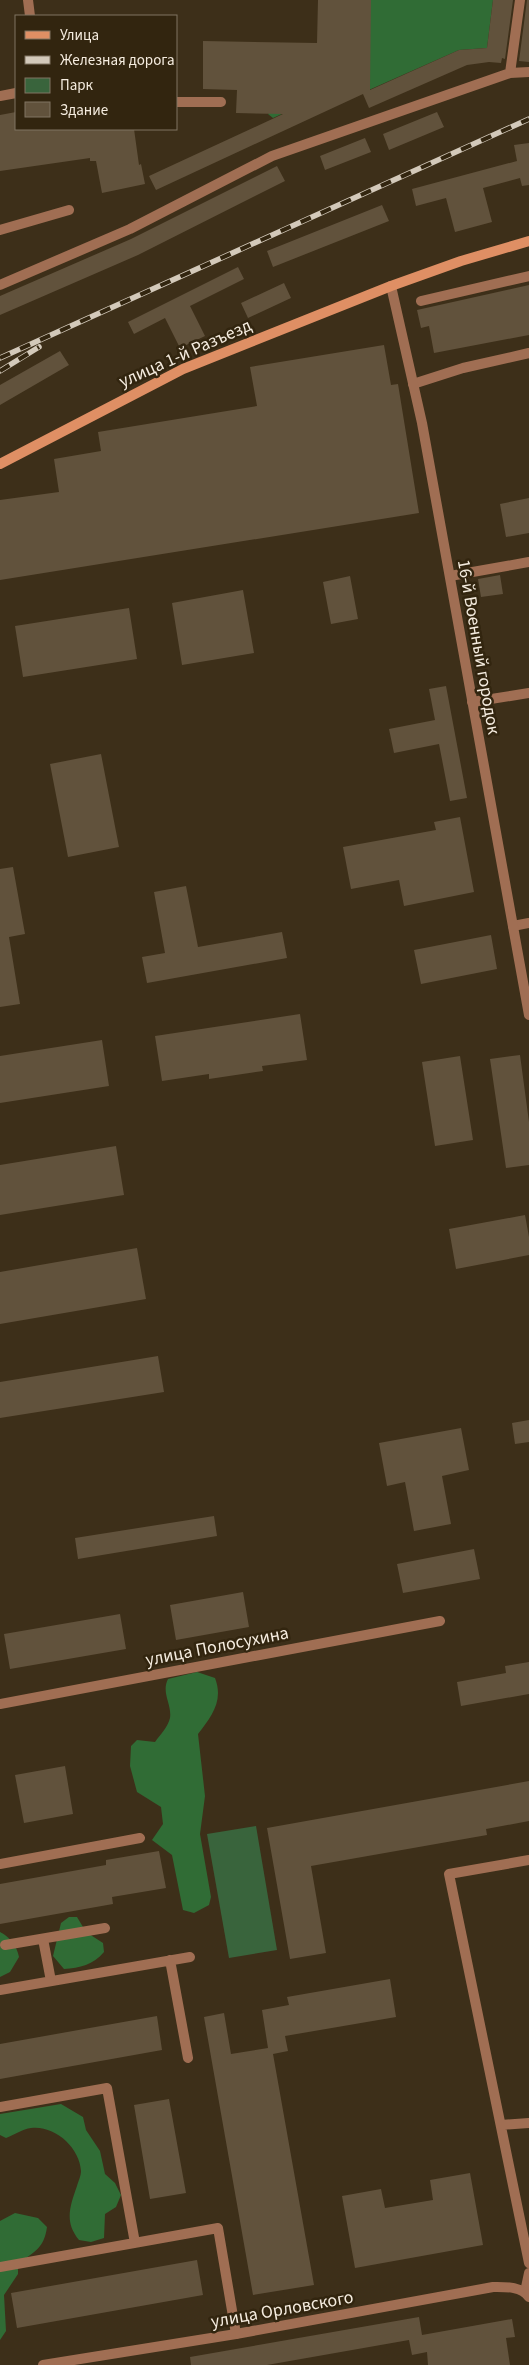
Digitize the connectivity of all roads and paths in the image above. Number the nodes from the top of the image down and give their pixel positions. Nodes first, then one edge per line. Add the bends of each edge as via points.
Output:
1 (28, 0) edge
2 (520, 0) edge
3 (30, 15) edge
4 (529, 72) edge
5 (510, 73) junction
6 (15, 93) edge
7 (0, 96) edge
8 (178, 102) edge
9 (221, 102) dead end
10 (69, 210) dead end
11 (0, 230) edge
12 (529, 241) edge
13 (529, 276) edge
14 (0, 285) edge
15 (390, 286) junction
16 (420, 301) dead end
17 (529, 353) edge
18 (413, 384) junction
19 (0, 464) edge
20 (529, 562) edge
21 (450, 576) junction
22 (529, 693) edge
23 (472, 702) junction
24 (529, 923) edge
25 (513, 926) junction
26 (529, 1015) edge
27 (440, 1621) dead end
28 (0, 1704) edge
29 (140, 1838) dead end
30 (529, 1860) edge
31 (0, 1864) edge
32 (105, 1928) dead end
33 (43, 1938) junction
34 (5, 1945) dead end
35 (190, 1957) dead end
36 (170, 1960) junction
37 (51, 1982) junction
38 (0, 1990) edge
39 (188, 2058) dead end
40 (0, 2107) edge
41 (529, 2122) edge
42 (501, 2125) junction
43 (135, 2243) junction
44 (529, 2263) edge
45 (0, 2267) edge
46 (529, 2272) edge
47 (527, 2295) edge
48 (236, 2334) junction
49 (43, 2365) edge

1 - 3 street
2 - 5 street
4 - 5 street
5 - 14 street via 272,156 130,228
6 - 7 street
8 - 9 street
10 - 11 street
12 - 15 main road, улица 1-й Разъезд
13 - 16 street
15 - 18 street, 16-й Военный городок
15 - 19 main road, улица 1-й Разъезд via 183,369
17 - 18 street via 463,368
18 - 21 street, 16-й Военный городок
20 - 21 street
21 - 23 street, 16-й Военный городок
22 - 23 street
23 - 25 street, 16-й Военный городок
24 - 25 street
25 - 26 street, 16-й Военный городок
27 - 28 street, улица Полосухина
29 - 31 street
30 - 42 street via 449,1874
32 - 33 street
33 - 34 street
33 - 37 street
35 - 36 street
36 - 37 street
36 - 39 street
37 - 38 street
40 - 43 street via 107,2088
41 - 42 street
42 - 44 street
43 - 45 street
43 - 48 street via 218,2228
46 - 47 street
47 - 48 street, улица Орловского via 510,2287 493,2287
48 - 49 street, улица Орловского

